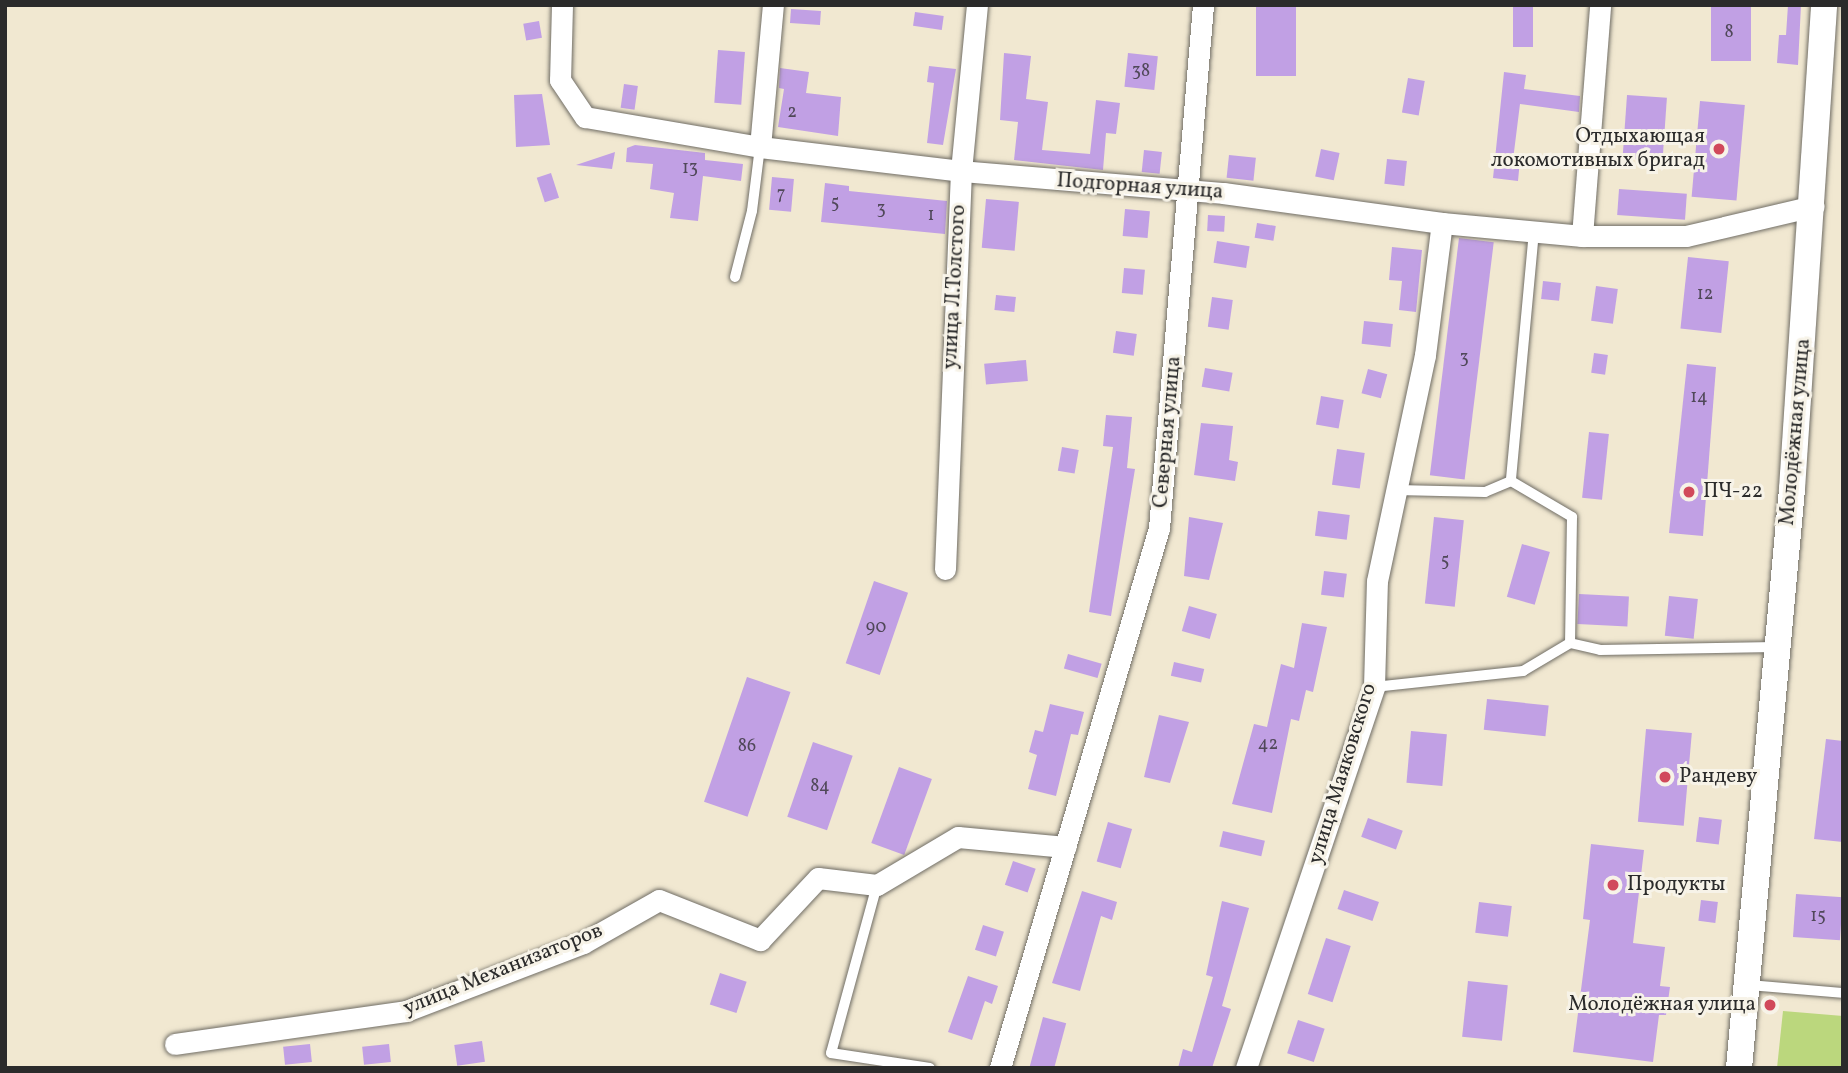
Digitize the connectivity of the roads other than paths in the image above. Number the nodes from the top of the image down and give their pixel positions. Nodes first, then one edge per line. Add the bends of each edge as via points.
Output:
1 (562, 5) edge
2 (773, 5) edge
3 (977, 5) edge
4 (1203, 5) edge
5 (1600, 5) edge
6 (1824, 5) edge
7 (760, 147) junction
8 (961, 172) junction
9 (1190, 193) junction
10 (1814, 206) junction
11 (1442, 223) junction
12 (1534, 231) junction
13 (1582, 236) junction
14 (735, 277) dead end
15 (1511, 481) junction
16 (1396, 490) junction
17 (945, 569) dead end
18 (1570, 643) junction
19 (1775, 647) junction
20 (1374, 687) junction
21 (1066, 847) junction
22 (877, 885) junction
23 (1746, 984) junction
24 (1843, 993) edge
25 (175, 1044) dead end
26 (930, 1068) edge
27 (1000, 1068) edge
28 (1246, 1068) edge
29 (1739, 1068) edge

1 - 7 street, Подгорная улица via 560,80 585,117
2 - 7 street
3 - 8 street, улица Л.Толстого
4 - 9 street, Северная улица
5 - 13 street
6 - 10 street, Молодёжная улица
7 - 8 street, Подгорная улица
7 - 14 lane via 752,211
8 - 9 street, Подгорная улица
8 - 17 street, улица Л.Толстого
9 - 11 street, Подгорная улица via 1223,192
9 - 21 street, Северная улица via 1159,528
10 - 13 street, Подгорная улица via 1686,236
10 - 19 street, Молодёжная улица via 1793,489
11 - 12 street, Подгорная улица
11 - 16 street, улица Маяковского via 1425,355
12 - 13 street, Подгорная улица
12 - 15 lane
15 - 16 lane via 1485,492
15 - 18 lane via 1572,517
16 - 20 street, улица Маяковского via 1377,581
18 - 19 lane via 1600,650
18 - 20 lane via 1523,671
19 - 23 street, Молодёжная улица
20 - 28 street, улица Маяковского
21 - 22 street via 958,837
21 - 27 street, Северная улица
22 - 25 street, улица Механизаторов via 818,878 761,940 659,900 583,943 406,1011
22 - 26 lane via 831,1053
23 - 24 lane
23 - 29 street, Молодёжная улица

